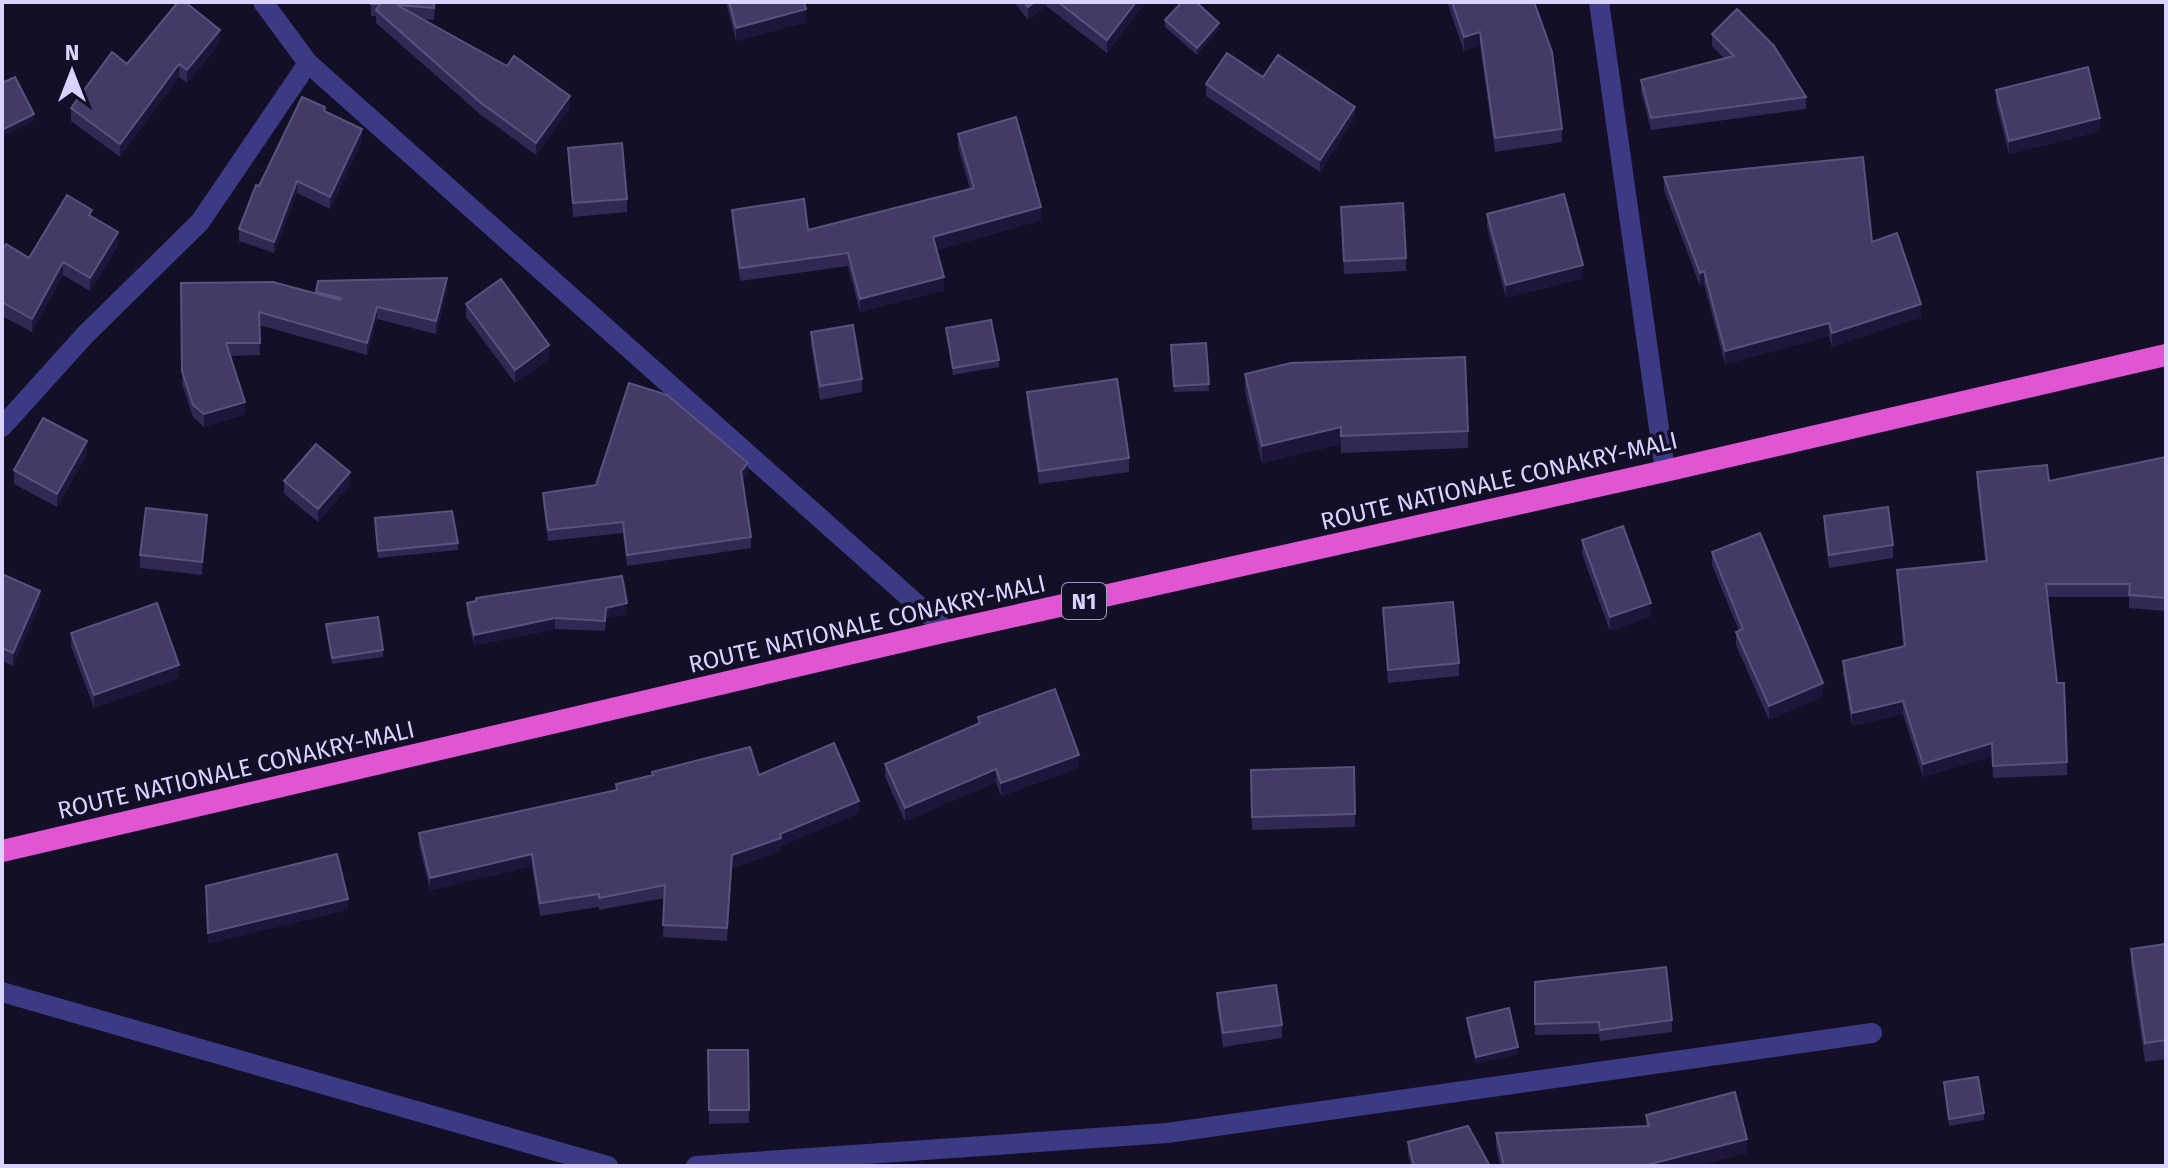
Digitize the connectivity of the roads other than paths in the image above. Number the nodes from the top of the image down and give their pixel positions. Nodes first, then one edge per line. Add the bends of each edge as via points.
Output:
1 (263, 2) edge
2 (1599, 2) edge
3 (308, 63) junction
4 (2166, 355) edge
5 (2, 427) edge
6 (1665, 471) junction
7 (947, 631) junction
8 (2, 851) edge
9 (2, 992) edge
10 (1872, 1033) dead end
11 (608, 1166) edge
12 (696, 1166) edge

1 - 3 street
2 - 6 street
3 - 5 street via 200,222 85,335
3 - 7 street
4 - 6 highway, ROUTE NATIONALE CONAKRY-MALI / N1
6 - 7 highway, ROUTE NATIONALE CONAKRY-MALI / N1
7 - 8 highway, ROUTE NATIONALE CONAKRY-MALI / N1
9 - 11 street
10 - 12 street via 1167,1133

